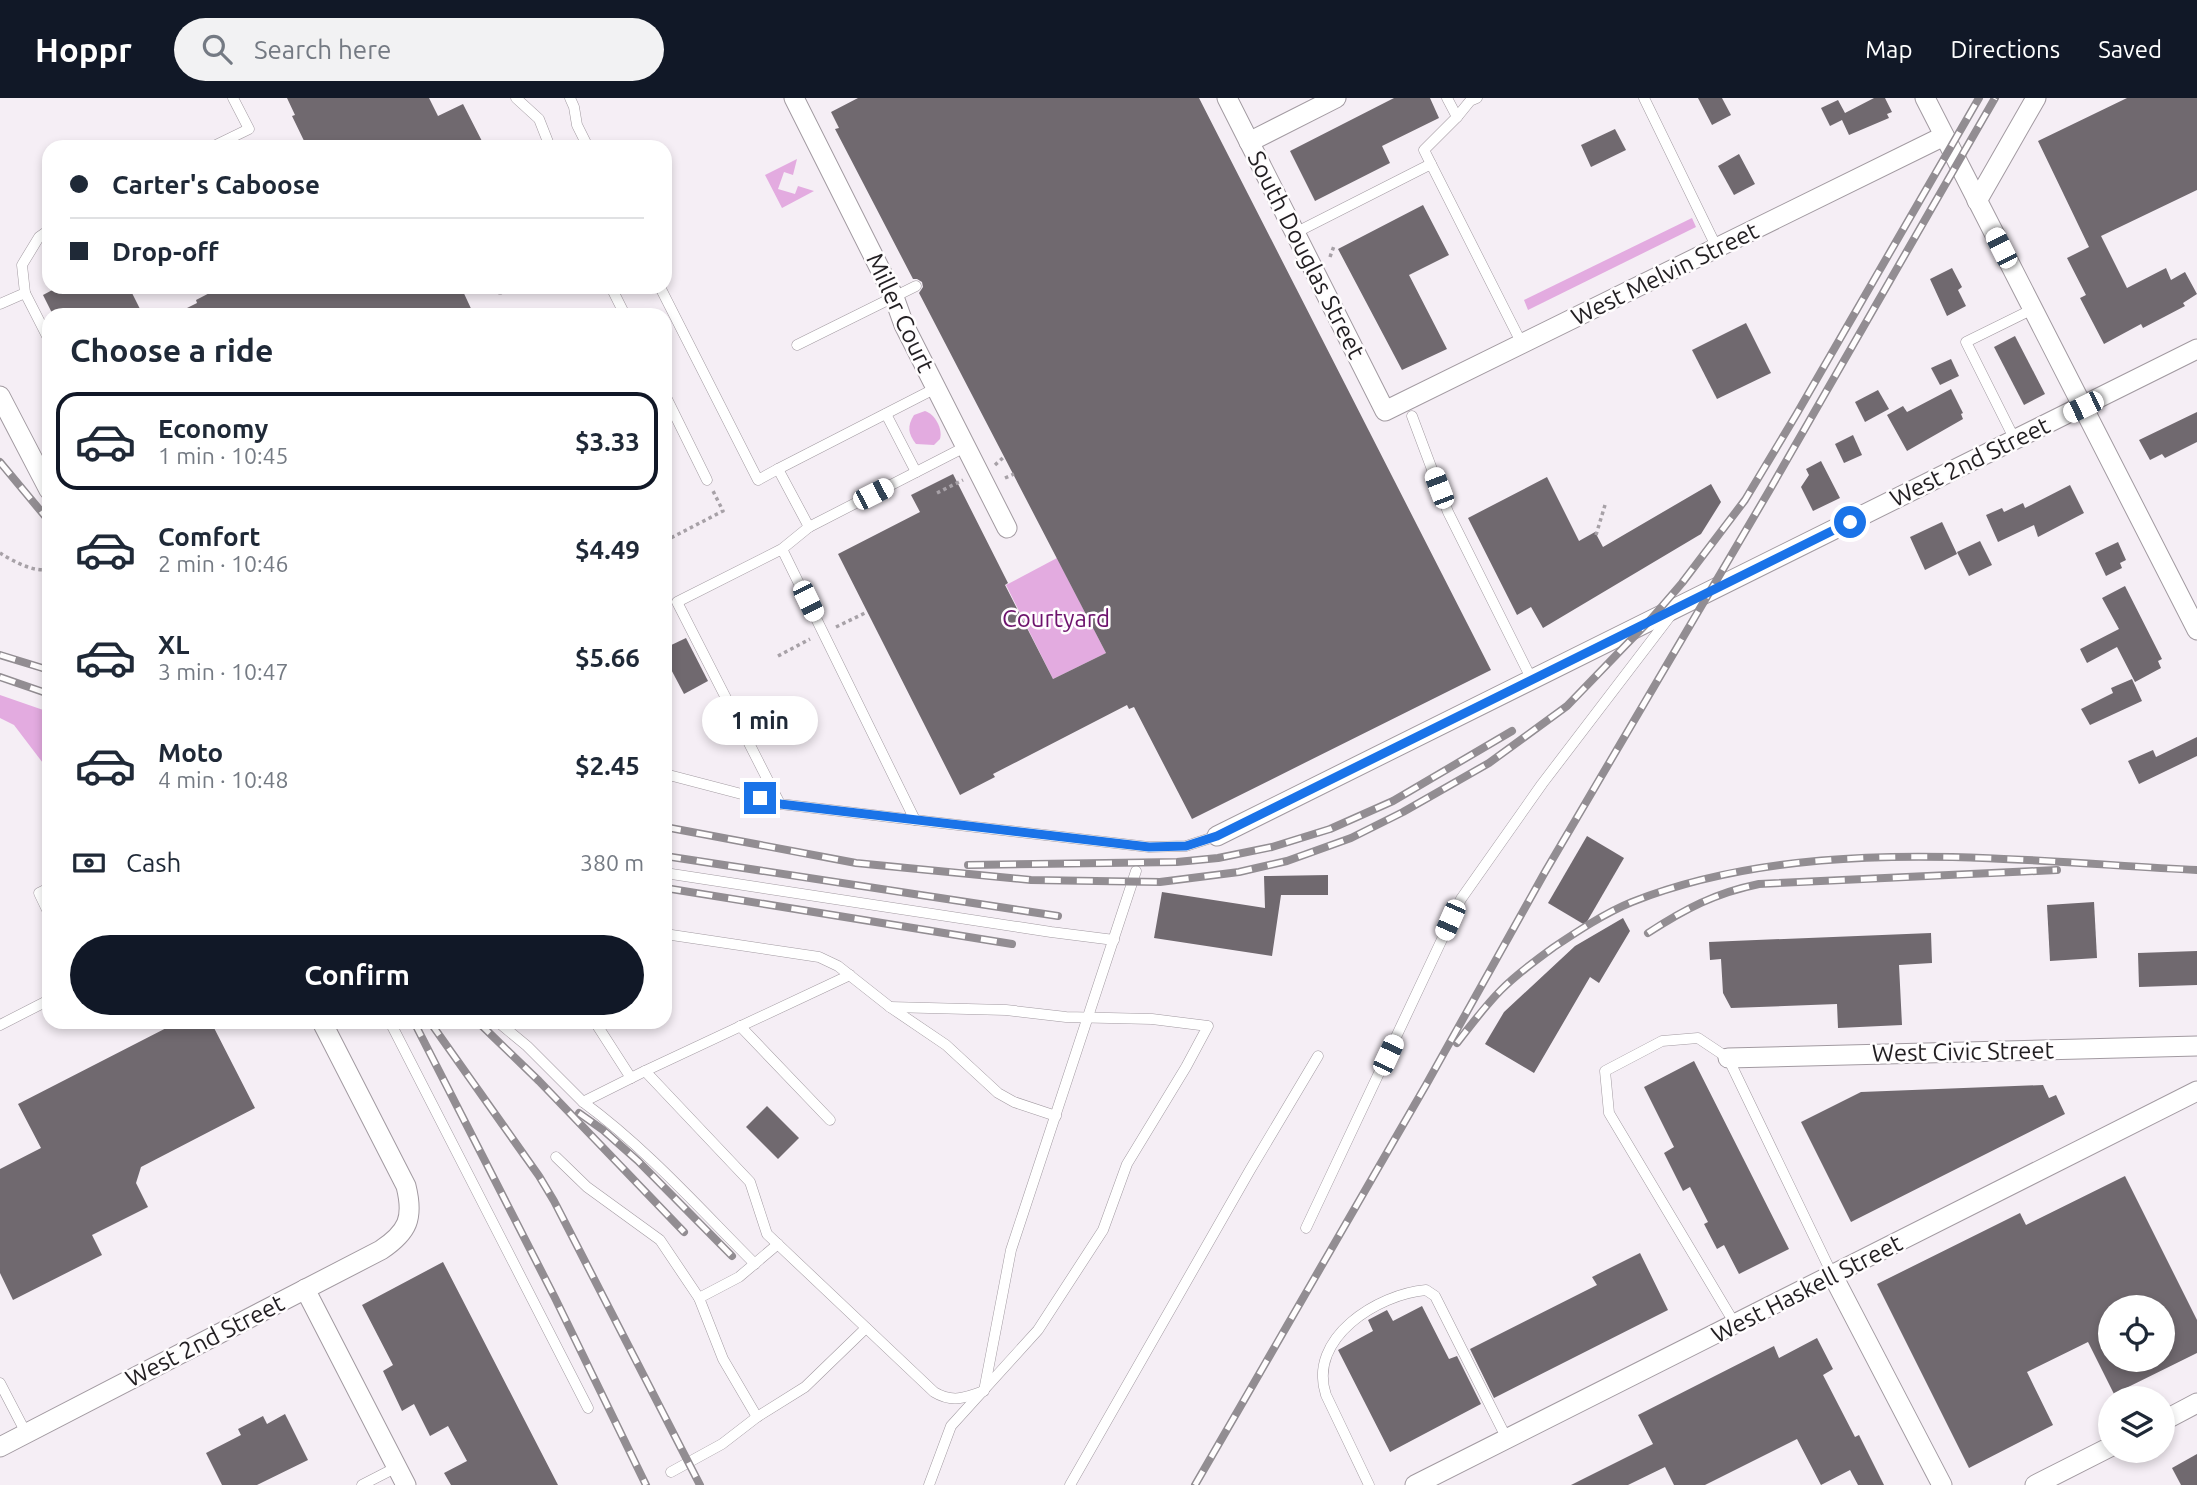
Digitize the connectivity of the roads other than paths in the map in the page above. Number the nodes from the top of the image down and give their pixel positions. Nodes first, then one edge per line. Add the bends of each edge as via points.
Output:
1 (233, 98) edge
2 (516, 98) edge
3 (570, 98) edge
4 (794, 98) edge
5 (1227, 98) edge
6 (1336, 98) edge
7 (1447, 98) edge
8 (1477, 98) edge
9 (1644, 98) edge
10 (1925, 98) edge
11 (2036, 98) edge
12 (1457, 117) junction
13 (1944, 136) junction
14 (226, 140) edge
15 (547, 140) edge
16 (584, 140) edge
17 (1249, 142) junction
18 (1431, 164) junction
19 (1977, 201) junction
20 (1295, 233) junction
21 (42, 235) edge
22 (1717, 248) junction
23 (916, 286) dead end
24 (25, 293) junction
25 (894, 297) junction
26 (0, 304) edge
27 (2033, 309) junction
28 (672, 311) edge
29 (42, 326) edge
30 (1522, 344) junction
31 (796, 345) dead end
32 (2197, 349) edge
33 (936, 388) junction
34 (0, 396) edge
35 (2083, 407) junction
36 (672, 410) edge
37 (1385, 411) joint
38 (886, 414) junction
39 (1412, 416) dead end
40 (2015, 440) junction
41 (965, 447) junction
42 (778, 469) junction
43 (916, 472) junction
44 (42, 477) edge
45 (707, 480) road end
46 (809, 527) junction
47 (1007, 528) dead end
48 (782, 549) junction
49 (1679, 606) junction
50 (2197, 630) edge
51 (1532, 680) junction
52 (672, 776) edge
53 (780, 804) junction
54 (915, 820) junction
55 (1217, 836) joint
56 (1136, 871) dead end
57 (672, 874) edge
58 (672, 935) edge
59 (1114, 940) junction
60 (850, 975) junction
61 (42, 1004) edge
62 (890, 1007) junction
63 (1088, 1018) junction
64 (0, 1025) edge
65 (740, 1026) junction
66 (326, 1029) edge
67 (394, 1029) edge
68 (507, 1029) edge
69 (600, 1029) edge
70 (2197, 1046) edge
71 (1318, 1056) dead end
72 (1728, 1058) junction
73 (645, 1071) junction
74 (631, 1078) junction
75 (2197, 1091) edge
76 (583, 1101) junction
77 (1056, 1115) junction
78 (830, 1120) dead end
79 (556, 1157) dead end
80 (1306, 1228) dead end
81 (778, 1244) junction
82 (755, 1264) junction
83 (1833, 1276) junction
84 (305, 1289) junction
85 (699, 1297) junction
86 (1736, 1325) junction
87 (866, 1328) junction
88 (0, 1383) edge
89 (984, 1391) junction
90 (2197, 1403) edge
91 (588, 1408) dead end
92 (2175, 1414) edge
93 (757, 1417) junction
94 (26, 1433) junction
95 (1507, 1439) junction
96 (0, 1447) edge
97 (2098, 1453) edge
98 (397, 1467) junction
99 (671, 1472) dead end
100 (362, 1485) edge
101 (406, 1485) edge
102 (929, 1485) edge
103 (1070, 1485) edge
104 (1369, 1485) edge
105 (1415, 1485) edge
106 (1942, 1485) edge
107 (2035, 1485) edge

1 - 14 lane via 249,129
2 - 15 lane via 539,119
3 - 16 lane
4 - 25 street, Miller Court
5 - 17 street, South Douglas Street
6 - 17 street
7 - 12 lane
8 - 12 lane
9 - 22 lane
10 - 13 street
11 - 19 street
12 - 18 lane via 1424,150
13 - 19 street
13 - 22 street, West Melvin Street
17 - 20 street, South Douglas Street
18 - 20 lane
18 - 30 lane
19 - 27 street
20 - 37 street, South Douglas Street
21 - 24 lane via 22,265
22 - 30 street, West Melvin Street
23 - 25 lane
24 - 26 lane
24 - 29 lane
25 - 31 lane
25 - 33 street, Miller Court
27 - 35 street
27 - 40 lane via 1966,342
28 - 42 lane via 758,480
30 - 37 street, West Melvin Street
32 - 35 street, West 2nd Street
33 - 38 lane
33 - 41 street, Miller Court
34 - 44 street
35 - 40 street, West 2nd Street
35 - 50 street
36 - 45 lane
38 - 42 lane
38 - 43 lane
39 - 51 lane via 1448,512
40 - 49 street, West 2nd Street
41 - 43 lane
41 - 47 street, Miller Court
42 - 46 lane
43 - 46 lane
46 - 48 lane
48 - 53 lane via 677,602
48 - 54 lane
49 - 51 street, West 2nd Street
49 - 80 lane via 1461,898
51 - 55 street, West 2nd Street
52 - 53 lane
53 - 54 lane
54 - 55 lane via 1149,847 1186,846
56 - 59 lane
57 - 59 lane
58 - 60 lane via 819,957
59 - 63 lane
60 - 62 lane
60 - 65 lane
61 - 64 lane
62 - 63 lane
62 - 77 lane via 946,1045 998,1093
63 - 77 lane
63 - 89 lane via 1208,1026 1127,1164 1103,1230 1038,1331
65 - 73 lane
65 - 78 lane
66 - 84 street, West 2nd Street via 406,1186 409,1215 401,1235 381,1250
67 - 91 lane
68 - 76 lane
69 - 74 lane
70 - 72 street, West Civic Street
71 - 103 lane
72 - 83 lane
72 - 86 lane via 1698,1038 1662,1041 1605,1071 1609,1113
73 - 74 lane
73 - 81 lane via 750,1182 767,1234
74 - 76 lane
75 - 83 street, West Haskell Street
76 - 82 lane via 621,1129
77 - 89 lane via 1011,1250
79 - 85 lane via 587,1187 660,1240
81 - 82 lane
81 - 87 lane
82 - 85 lane
83 - 86 street, West Haskell Street
83 - 106 street
84 - 94 street, West 2nd Street
84 - 98 street
85 - 93 lane via 723,1359
86 - 95 street, West Haskell Street
87 - 89 lane via 942,1397 953,1400
87 - 93 lane via 805,1387
88 - 94 lane
89 - 102 lane via 951,1426
90 - 92 street
93 - 99 lane via 722,1444
94 - 96 street, West 2nd Street
95 - 104 lane via 1435,1296 1426,1290 1395,1295 1360,1315 1338,1337 1325,1359 1326,1395
95 - 105 street, West Haskell Street
97 - 107 street
98 - 100 lane
98 - 101 street

